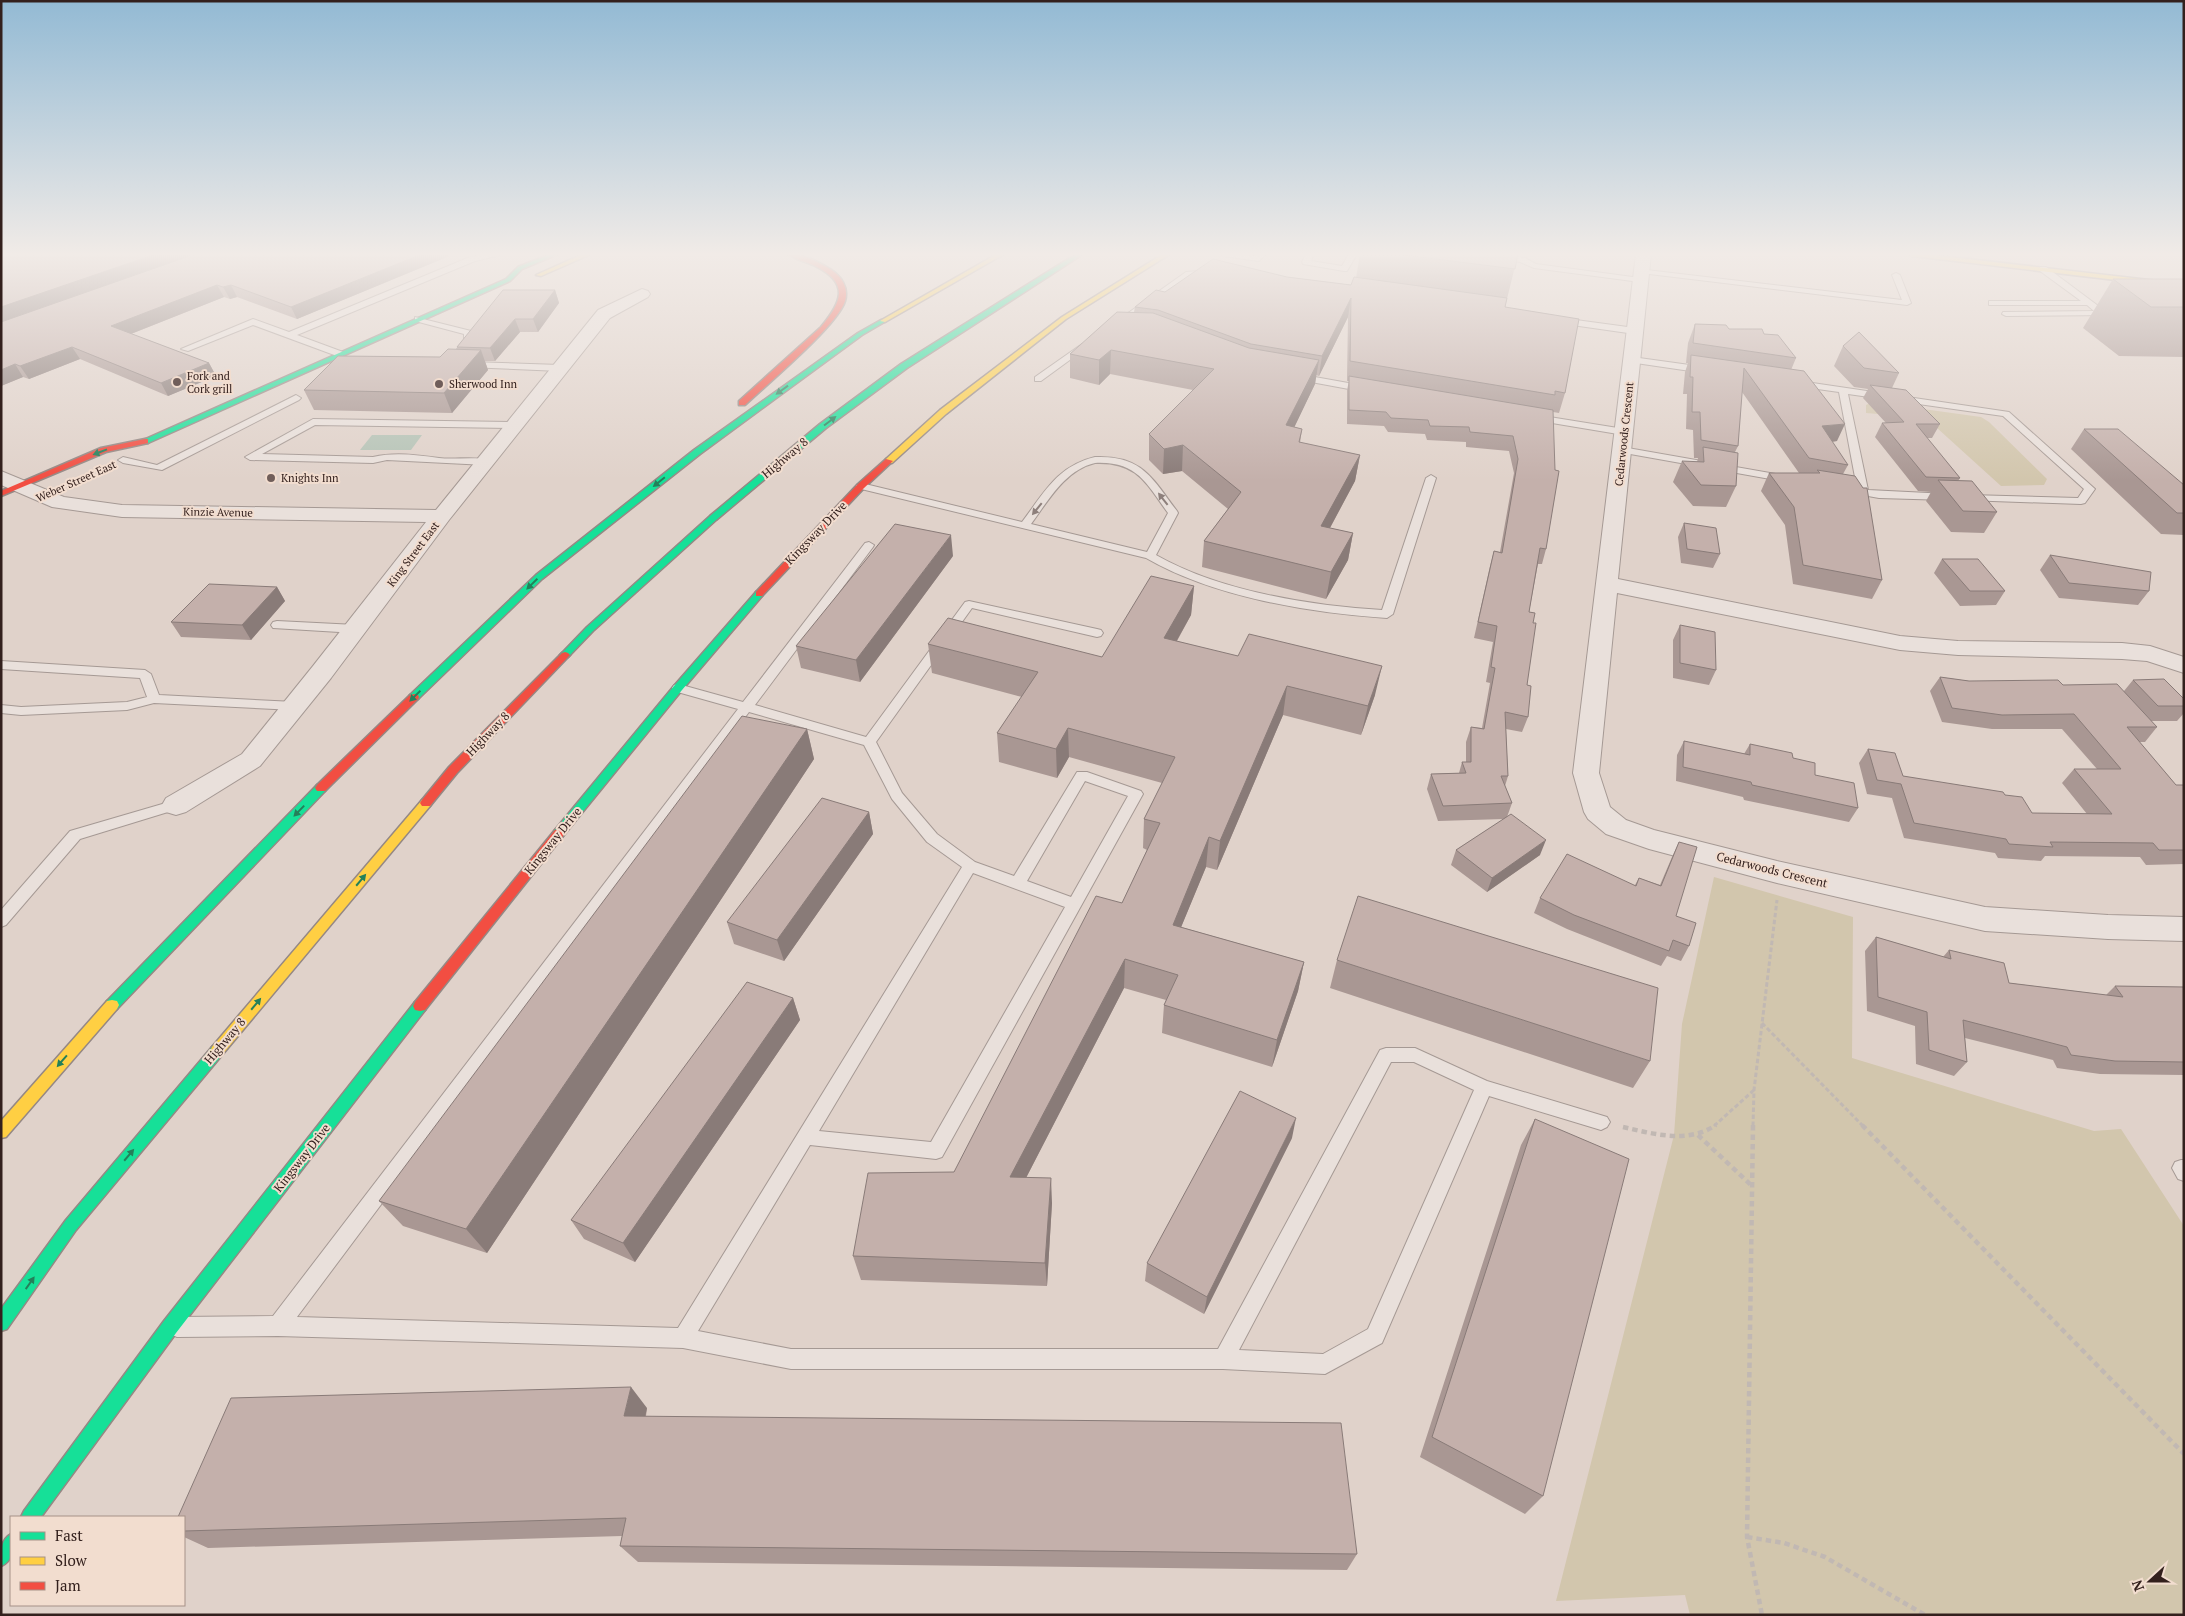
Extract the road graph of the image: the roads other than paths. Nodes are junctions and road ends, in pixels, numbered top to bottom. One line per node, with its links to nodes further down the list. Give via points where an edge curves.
1 (234, 329): 17 (lane)
2 (274, 329): 15 (lane)
3 (303, 329): 15 (lane)
4 (395, 329): 18 (main road, Weber Street East)
5 (455, 329): 20 (lane, via 468,333 468,340 456,361)
6 (591, 329): 20 (street, King Street East)
7 (824, 329): 32 (main road, via 768,377)
8 (868, 329): 32 (main road, one-way to 32)
9 (961, 329): 75 (main road, Highway 8, one-way to 9, via 71,1225 453,770 590,629 713,518 823,426)
10 (1049, 329): 42 (main road, Kingsway Drive, via 943,412)
11 (1123, 329): 13 (lane)
12 (1624, 329): 14 (lane)
13 (1128, 330)
14 (1635, 331): 19 (street, Cedarwoods Crescent)
15 (290, 335): 18 (lane)
16 (1094, 339): 23 (lane)
17 (185, 349)
18 (340, 354): 30 (main road, Weber Street East)
19 (1632, 360): 21 (lane); 31 (street, Cedarwoods Crescent)
20 (560, 368): 29 (street, King Street East)
21 (1717, 372)
22 (1284, 374): 26 (lane)
23 (1038, 379)
24 (1785, 382): 25 (lane)
25 (1843, 391): 44 (lane); 44 (lane, via 2006,414 2090,489 2081,502)
26 (1378, 392)
27 (296, 398): 35 (lane, via 158,468)
28 (1528, 417): 31 (lane)
29 (515, 425): 33 (lane, via 313,422 250,457); 36 (street, King Street East)
30 (147, 440): 35 (main road, Weber Street East); 45 (main road, Weber Street East, one-way to 45, via 104,450)
31 (1623, 441): 41 (lane); 51 (street, Cedarwoods Crescent)
32 (697, 452): 71 (main road, one-way to 71, via 539,577 354,754 94,1024)
33 (373, 460): 34 (lane, via 420,457); 37 (lane)
34 (437, 461): 36 (lane); 38 (lane)
35 (119, 462)
36 (486, 462): 47 (street, King Street East)
37 (384, 467)
38 (407, 468)
39 (1, 477): 45 (street, Kinzie Avenue)
40 (1430, 478): 50 (lane, via 1387,614 1322,608 1217,587 1171,569)
41 (1796, 480)
42 (861, 486): 48 (lane); 57 (main road, Kingsway Drive, via 775,576)
43 (1843, 488): 44 (lane)
44 (1862, 492)
45 (36, 493): 46 (main road, Weber Street East); 47 (street, Kinzie Avenue, via 59,503 122,511)
46 (1, 494)
47 (442, 516): 53 (street, King Street East)
48 (1024, 526): 50 (lane); 50 (lane, one-way to 48, via 1173,513 1142,472 1123,461 1084,463 1068,471)
49 (869, 545): 60 (lane)
50 (1150, 556)
51 (1608, 584): 56 (street, via 1900,643 1958,648 2122,651 2150,654); 68 (street, Cedarwoods Crescent, via 1586,773 1598,812 1616,827 1648,839 1777,872 1985,919)
52 (277, 625): 53 (lane)
53 (356, 629): 59 (street, King Street East)
54 (1097, 633): 62 (lane, via 969,604)
55 (1, 665): 58 (lane, via 144,674)
56 (2184, 665)
57 (678, 688): 60 (lane); 77 (main road, Kingsway Drive, via 466,948)
58 (154, 699): 59 (lane); 61 (lane, via 126,706)
59 (295, 706): 63 (street, King Street East, via 251,760)
60 (746, 707): 62 (lane); 76 (lane)
61 (1, 709)
62 (869, 742): 64 (lane, via 897,796 932,838)
63 (176, 805): 67 (lane, via 75,835)
64 (970, 866): 65 (lane); 72 (lane)
65 (1018, 883): 66 (lane); 66 (lane, via 1082,775 1136,794)
66 (1074, 904): 72 (lane, via 936,1151)
67 (1, 921)
68 (2184, 929)
69 (1484, 1087): 70 (lane); 79 (lane, via 1374,1336 1326,1364); 79 (lane, via 1415,1055 1386,1055)
70 (1600, 1122)
71 (1, 1132)
72 (805, 1137): 78 (lane)
73 (2184, 1168): 74 (lane, via 2180,1168)
74 (2184, 1173)
75 (1, 1323)
76 (278, 1326): 77 (lane); 78 (lane)
77 (170, 1327): 80 (main road, Kingsway Drive)
78 (683, 1338): 79 (lane, via 791,1359)
79 (1224, 1359)
80 (31, 1516)
81 (10, 1544): 82 (main road)
82 (1, 1556)

